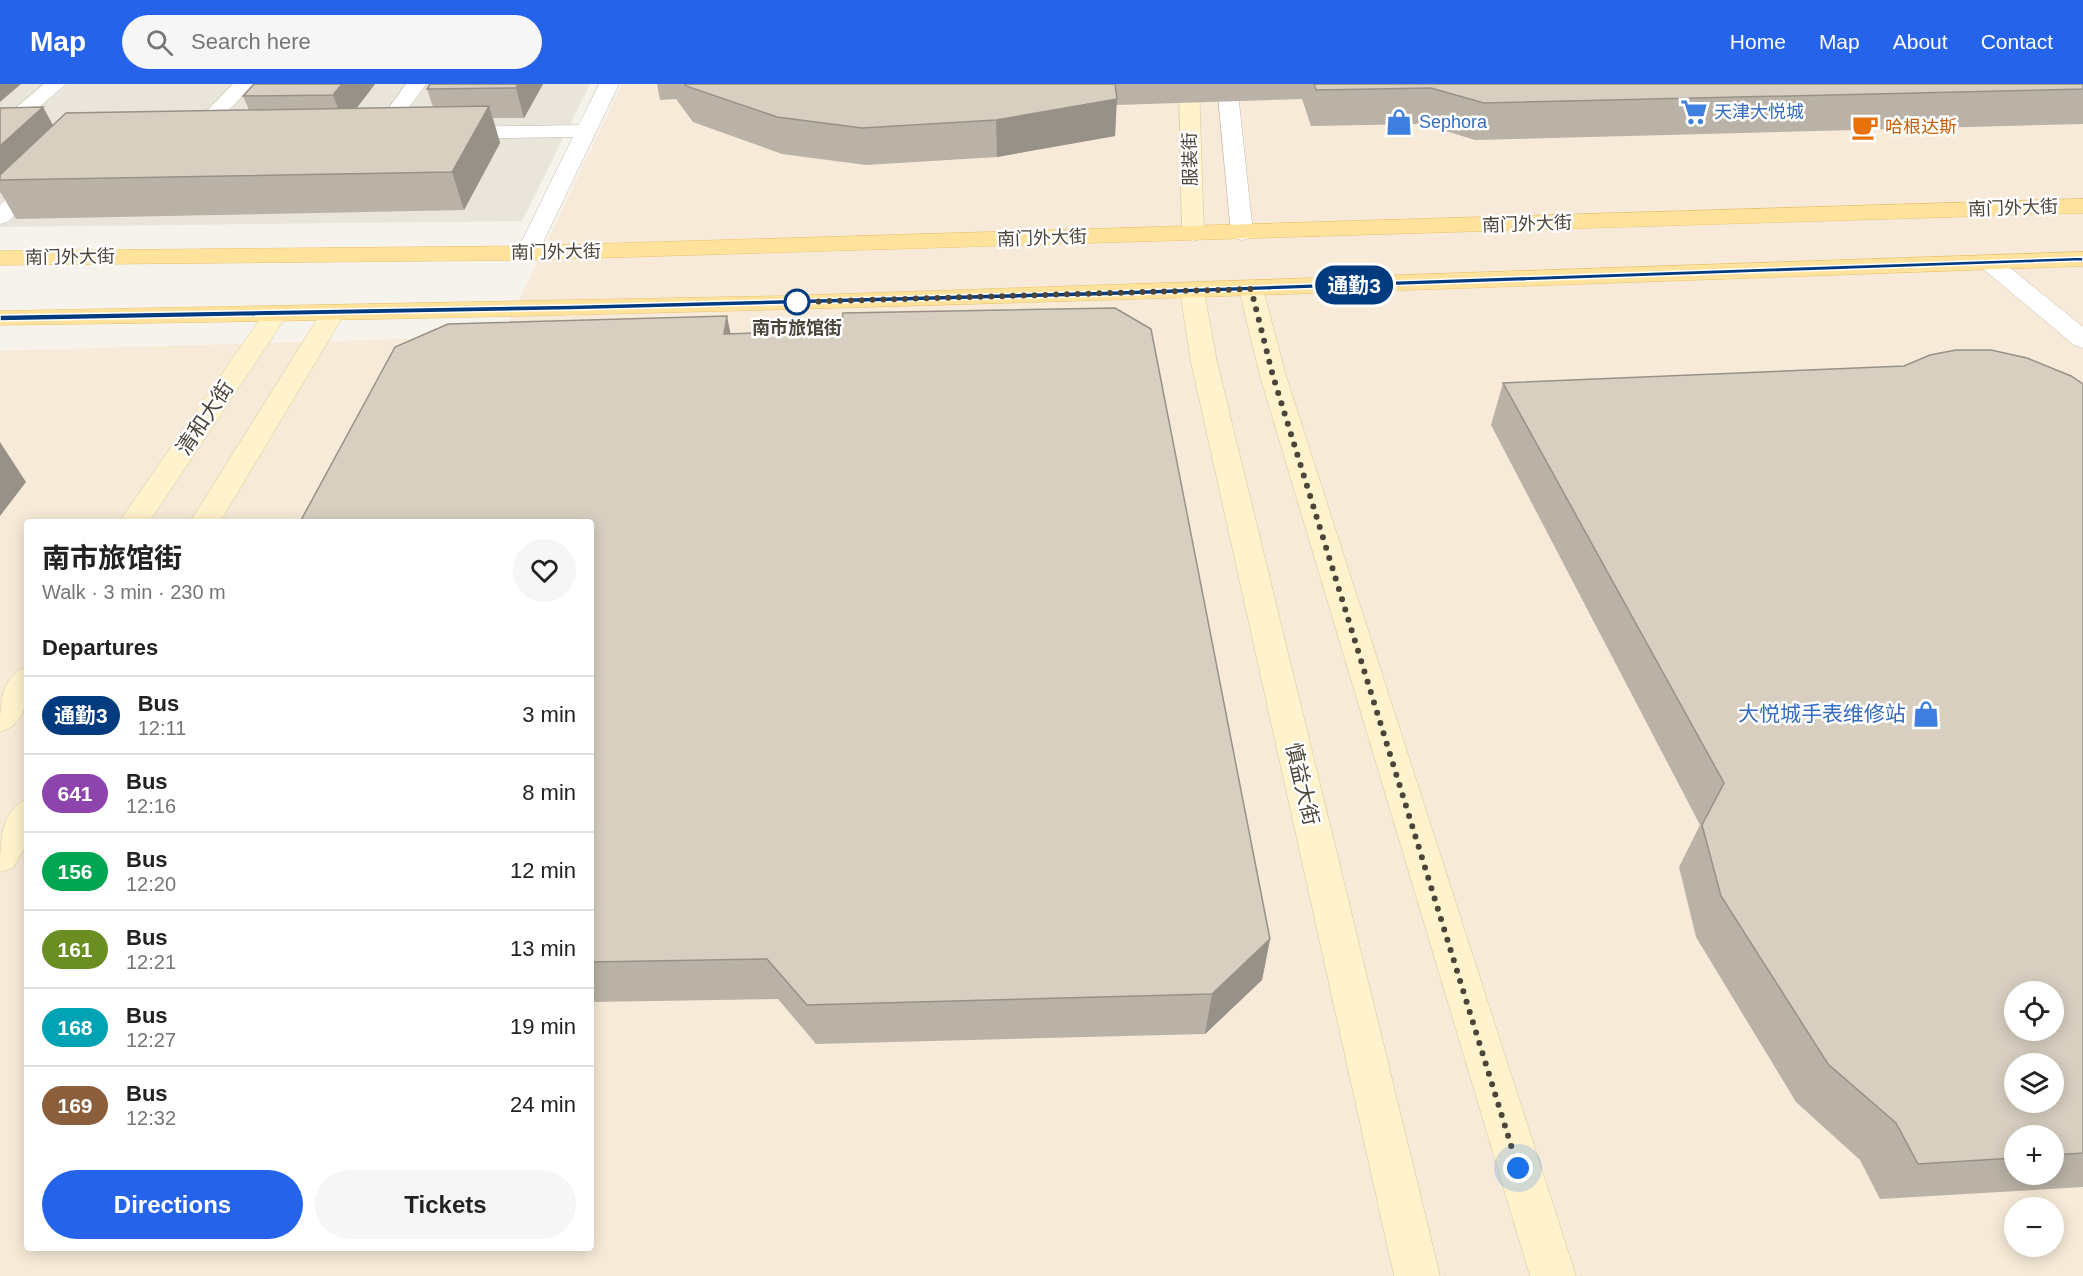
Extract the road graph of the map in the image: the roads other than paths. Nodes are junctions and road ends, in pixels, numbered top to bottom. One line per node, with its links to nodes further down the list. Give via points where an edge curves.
1 (56, 84): 8 (street)
2 (244, 84): 15 (street)
3 (416, 84): 13 (street)
4 (609, 84): 9 (street)
5 (1189, 84): 21 (street, 服装街)
6 (1227, 84): 20 (street)
7 (34, 130): 8 (street)
8 (0, 131)
9 (586, 131): 11 (street); 22 (street)
10 (403, 133): 13 (street)
11 (437, 133)
12 (356, 134): 13 (street)
13 (380, 134)
14 (171, 135): 15 (street)
15 (193, 136): 16 (street)
16 (217, 136)
17 (58, 161): 19 (street)
18 (2083, 206): 20 (main road, 南门外大街)
19 (0, 218)
20 (1242, 233): 21 (main road, 南门外大街)
21 (1193, 234): 22 (main road, 南门外大街)
22 (526, 253): 23 (main road, 南门外大街)
23 (0, 258)
24 (2083, 259): 25 (main road)
25 (1990, 263): 26 (main road); 31 (street)
26 (1251, 289): 27 (main road); 39 (street, via 1276,387)
27 (1192, 291): 28 (main road); 38 (street, 慎益大街, via 1204,362)
28 (333, 313): 29 (main road); 33 (street)
29 (276, 314): 30 (main road); 32 (street, 清和大街)
30 (0, 318)
31 (2083, 340)
32 (136, 519)
33 (207, 519)
34 (24, 683): 35 (street)
35 (0, 719)
36 (24, 818): 37 (street)
37 (0, 857)
38 (1417, 1276)
39 (1553, 1276)

